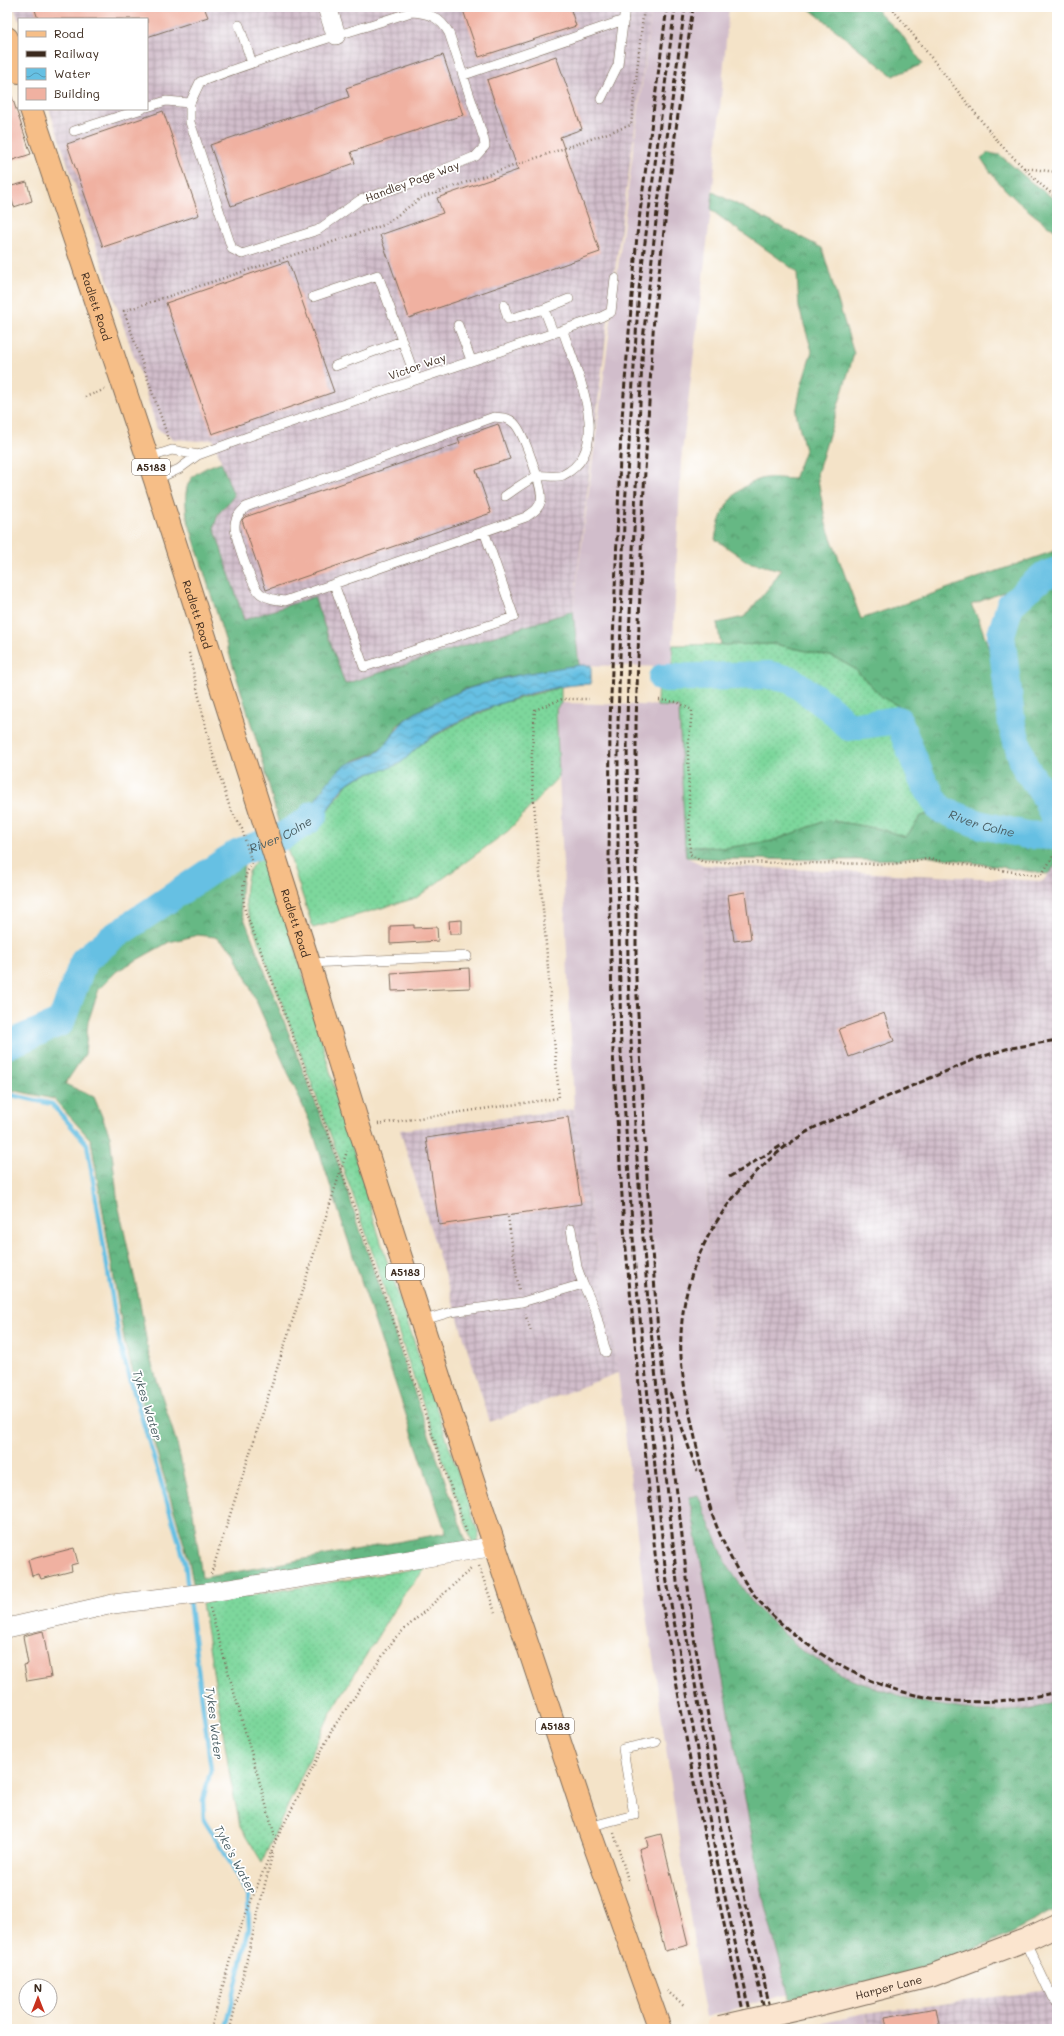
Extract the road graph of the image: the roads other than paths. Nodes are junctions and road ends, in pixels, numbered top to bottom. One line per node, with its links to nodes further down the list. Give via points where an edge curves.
1 (327, 7): 5 (street)
2 (625, 7): 3 (lane)
3 (624, 20): 9 (lane); 10 (lane, via 618,65)
4 (239, 25): 7 (lane)
5 (336, 36): 7 (lane, Handley Page Way); 9 (lane, Handley Page Way, via 411,12 424,13 444,23)
6 (7, 38): 8 (main road)
7 (252, 63): 11 (lane, Handley Page Way, via 200,82)
8 (18, 69)
9 (464, 75): 11 (lane, Handley Page Way, via 484,139 485,146 482,152 449,168 360,200 318,230 242,254 232,249 227,239 196,146 190,122)
10 (601, 99)
11 (190, 103): 12 (lane, via 166,101)
12 (148, 107)
13 (31, 110): 29 (main road, Radlett Road / A5183)
14 (139, 110): 15 (lane)
15 (74, 131)
16 (615, 278): 22 (lane, Victor Way, via 611,312)
17 (313, 297): 24 (lane, via 378,275)
18 (569, 299): 20 (lane)
19 (504, 305): 20 (lane, via 508,319)
20 (544, 309): 23 (lane)
21 (458, 325): 25 (lane)
22 (563, 331): 23 (lane, Victor Way); 30 (lane, via 588,413 589,444 585,456 575,467 561,476)
23 (553, 332): 25 (lane, Victor Way)
24 (402, 341): 26 (lane); 27 (lane)
25 (471, 360): 27 (lane, Victor Way)
26 (335, 366)
27 (416, 379): 28 (lane, Victor Way)
28 (198, 455): 29 (lane, via 172,450); 31 (lane, Victor Way, via 179,469)
29 (148, 458): 31 (main road, Radlett Road / A5183)
30 (537, 476): 32 (lane); 33 (lane, via 542,490 537,510 526,517); 34 (lane, via 515,424 507,418 494,417 246,507 239,513 235,524 236,535 254,586 260,594 284,601)
31 (155, 480): 36 (main road, Radlett Road / A5183)
32 (505, 496)
33 (484, 532): 34 (lane); 34 (lane, via 514,617 364,667)
34 (334, 584)
35 (467, 956): 36 (lane)
36 (309, 963): 39 (main road, Radlett Road / A5183)
37 (570, 1229): 38 (lane)
38 (583, 1284): 39 (lane, via 522,1302 451,1312); 40 (lane, via 594,1310)
39 (421, 1321): 41 (main road, A5183)
40 (606, 1352)
41 (496, 1546): 42 (street, via 188,1595 113,1604); 44 (main road, A5183)
42 (7, 1628)
43 (656, 1742): 44 (lane, via 623,1749 634,1815)
44 (588, 1827): 49 (main road, A5183)
45 (1057, 1924): 46 (main road, Harper Lane)
46 (1025, 1940): 47 (lane, via 1052,1997); 48 (main road, Harper Lane, bridge, via 933,1975)
47 (1057, 2002)
48 (716, 2028)
49 (660, 2029)

